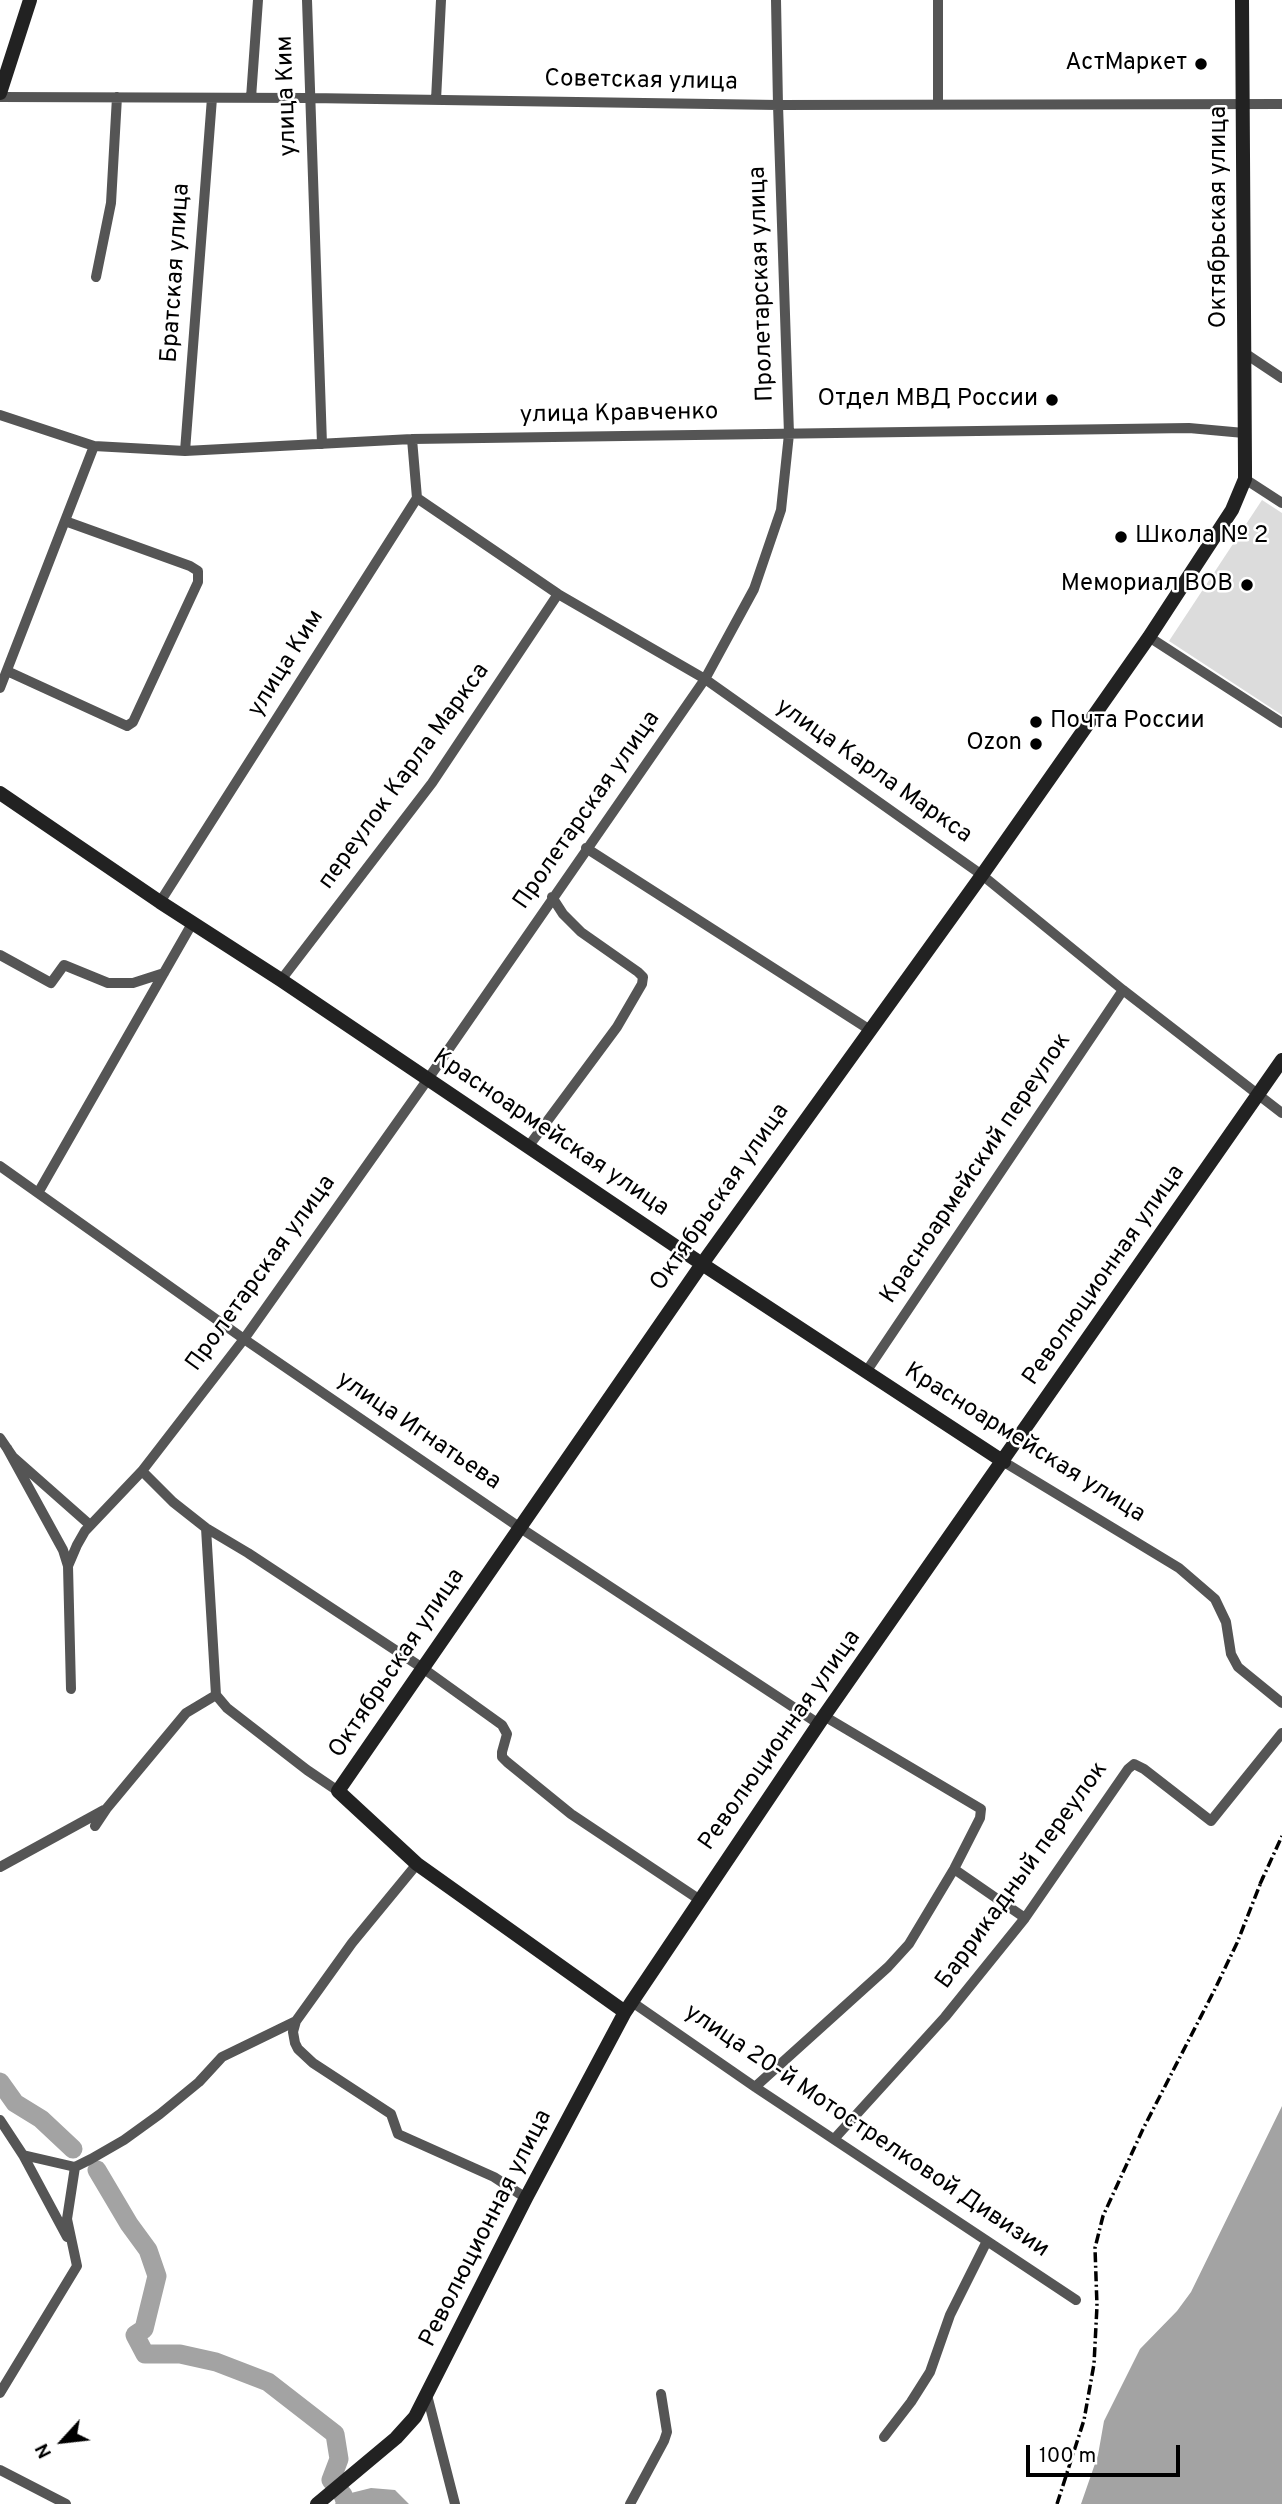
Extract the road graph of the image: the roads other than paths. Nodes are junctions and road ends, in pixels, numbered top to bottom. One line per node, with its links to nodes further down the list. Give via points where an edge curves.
1 (30, 0): 8 (main road)
2 (258, 0): 11 (street)
3 (307, 0): 12 (street, улица Ким)
4 (441, 0): 13 (street)
5 (776, 0): 16 (street, Пролетарская улица)
6 (938, 0): 14 (street)
7 (1242, 0): 17 (main road, Октябрьская улица)
8 (0, 95): 9 (street, Советская улица)
9 (117, 97): 10 (street, Советская улица); 18 (street, via 111,203)
10 (212, 97): 11 (street, Советская улица); 27 (street, Братская улица)
11 (251, 98): 12 (street, Советская улица)
12 (309, 98): 13 (street, Советская улица); 25 (street, улица Ким)
13 (436, 100): 16 (street, Советская улица)
14 (938, 104): 16 (street, Советская улица); 17 (street, Советская улица)
15 (1282, 104): 17 (street, Советская улица)
16 (778, 105): 23 (street, Пролетарская улица)
17 (1242, 105): 19 (main road, Октябрьская улица)
18 (96, 276)
19 (1243, 352): 20 (street); 22 (main road, Октябрьская улица)
20 (1282, 377)
21 (0, 415): 26 (street, улица Кравченко)
22 (1244, 433): 23 (street, улица Кравченко, via 1189,428); 28 (main road, Октябрьская улица)
23 (789, 434): 24 (street, улица Кравченко); 35 (street, Пролетарская улица, via 782,510 754,589)
24 (412, 439): 25 (street, улица Кравченко); 29 (street)
25 (322, 444): 27 (street, улица Кравченко)
26 (94, 446): 27 (street, улица Кравченко); 31 (street)
27 (185, 451)
28 (1245, 479): 30 (street); 33 (main road, Октябрьская улица, via 1232,510)
29 (417, 498): 32 (street, улица Карла Маркса); 42 (street, улица Ким)
30 (1282, 503)
31 (65, 521): 34 (street); 34 (street, via 190,566 198,571 198,582 127,726)
32 (558, 594): 35 (street, улица Карла Маркса); 46 (street, переулок Карла Маркса, via 432,783)
33 (1149, 637): 37 (street); 40 (main road, Октябрьская улица)
34 (7, 671): 36 (street)
35 (705, 679): 39 (street, Пролетарская улица); 40 (street, улица Карла Маркса)
36 (0, 688)
37 (1282, 723)
38 (0, 793): 42 (main road, Красноармейская улица)
39 (586, 848): 41 (street, Пролетарская улица); 48 (street)
40 (982, 874): 47 (street, улица Карла Маркса); 48 (main road, Октябрьская улица)
41 (552, 897): 50 (street, Пролетарская улица); 53 (street, via 581,932 643,977 617,1027)
42 (160, 902): 43 (main road, Красноармейская улица)
43 (193, 922): 45 (street); 46 (main road, Красноармейская улица)
44 (0, 956): 45 (street, via 51,983 64,965 108,983 134,983)
45 (164, 973): 55 (street)
46 (281, 980): 50 (main road, Красноармейская улица)
47 (1123, 990): 51 (street, улица Карла Маркса); 58 (street, Красноармейский переулок)
48 (870, 1030): 56 (main road, Октябрьская улица)
49 (1282, 1059): 51 (main road, Революционная улица)
50 (428, 1079): 53 (main road, Красноармейская улица); 57 (street, Пролетарская улица)
51 (1258, 1095): 52 (street, улица Карла Маркса); 61 (main road, Революционная улица)
52 (1282, 1113)
53 (528, 1147): 56 (main road, Красноармейская улица)
54 (0, 1167): 55 (street, улица Игнатьева)
55 (38, 1193): 57 (street, улица Игнатьева)
56 (702, 1264): 58 (main road, Красноармейская улица); 64 (main road, Октябрьская улица)
57 (244, 1339): 62 (street, Пролетарская улица); 64 (street, улица Игнатьева)
58 (866, 1372): 61 (main road, Красноармейская улица)
59 (0, 1438): 60 (street)
60 (7, 1448): 63 (street); 66 (street)
61 (1004, 1462): 70 (street, Красноармейская улица, via 1180,1568 1215,1599 1238,1667); 71 (main road, Революционная улица)
62 (142, 1471): 63 (street, Пролетарская улица); 65 (street)
63 (90, 1525): 66 (street, Пролетарская улица)
64 (519, 1527): 67 (main road, Октябрьская улица); 71 (street, улица Игнатьева)
65 (206, 1528): 67 (street); 69 (street)
66 (68, 1566): 68 (street)
67 (424, 1669): 73 (main road, Октябрьская улица); 79 (street, via 506,1730 502,1758 571,1814)
68 (71, 1689)
69 (216, 1695): 73 (street, улица 20-й Мотострелковой Дивизии, via 237,1716); 74 (street, via 186,1713)
70 (1282, 1703)
71 (822, 1720): 78 (street, улица Игнатьева, via 981,1809); 79 (main road, Революционная улица)
72 (1282, 1733): 80 (street, Баррикадный переулок, via 1211,1821 1134,1764)
73 (338, 1791): 76 (main road, улица 20-й Мотострелковой Дивизии)
74 (107, 1808): 75 (street); 77 (street)
75 (95, 1826)
76 (417, 1864): 81 (main road, улица 20-й Мотострелковой Дивизии); 82 (street, via 352,1942)
77 (0, 1867)
78 (954, 1869): 80 (street); 83 (street, via 909,1944)
79 (699, 1900): 81 (main road, Революционная улица)
80 (1025, 1918): 85 (street, Баррикадный переулок, via 945,2017)
81 (629, 2007): 83 (street, улица 20-й Мотострелковой Дивизии); 88 (main road, Революционная улица)
82 (296, 2021): 87 (street, via 222,2057 160,2114); 88 (street, via 294,2038 304,2056 391,2114 398,2134 494,2177)
83 (755, 2087): 85 (street, улица 20-й Мотострелковой Дивизии)
84 (0, 2120): 86 (street)
85 (835, 2138): 89 (street, улица 20-й Мотострелковой Дивизии)
86 (23, 2155): 87 (street); 90 (street)
87 (75, 2167): 90 (street, via 67,2219)
88 (526, 2198): 94 (main road, Революционная улица)
89 (988, 2241): 91 (street, улица 20-й Мотострелковой Дивизии); 95 (street, via 950,2315 930,2372)
90 (73, 2247): 92 (street, via 76,2271)
91 (1076, 2300)
92 (0, 2393)
93 (661, 2394): 100 (street, via 667,2432)
94 (427, 2395): 97 (main road, Революционная улица, via 403,2431); 99 (street)
95 (884, 2437)
96 (0, 2470): 98 (street)
97 (318, 2503)
98 (66, 2504)
99 (455, 2504)
100 (630, 2504)

